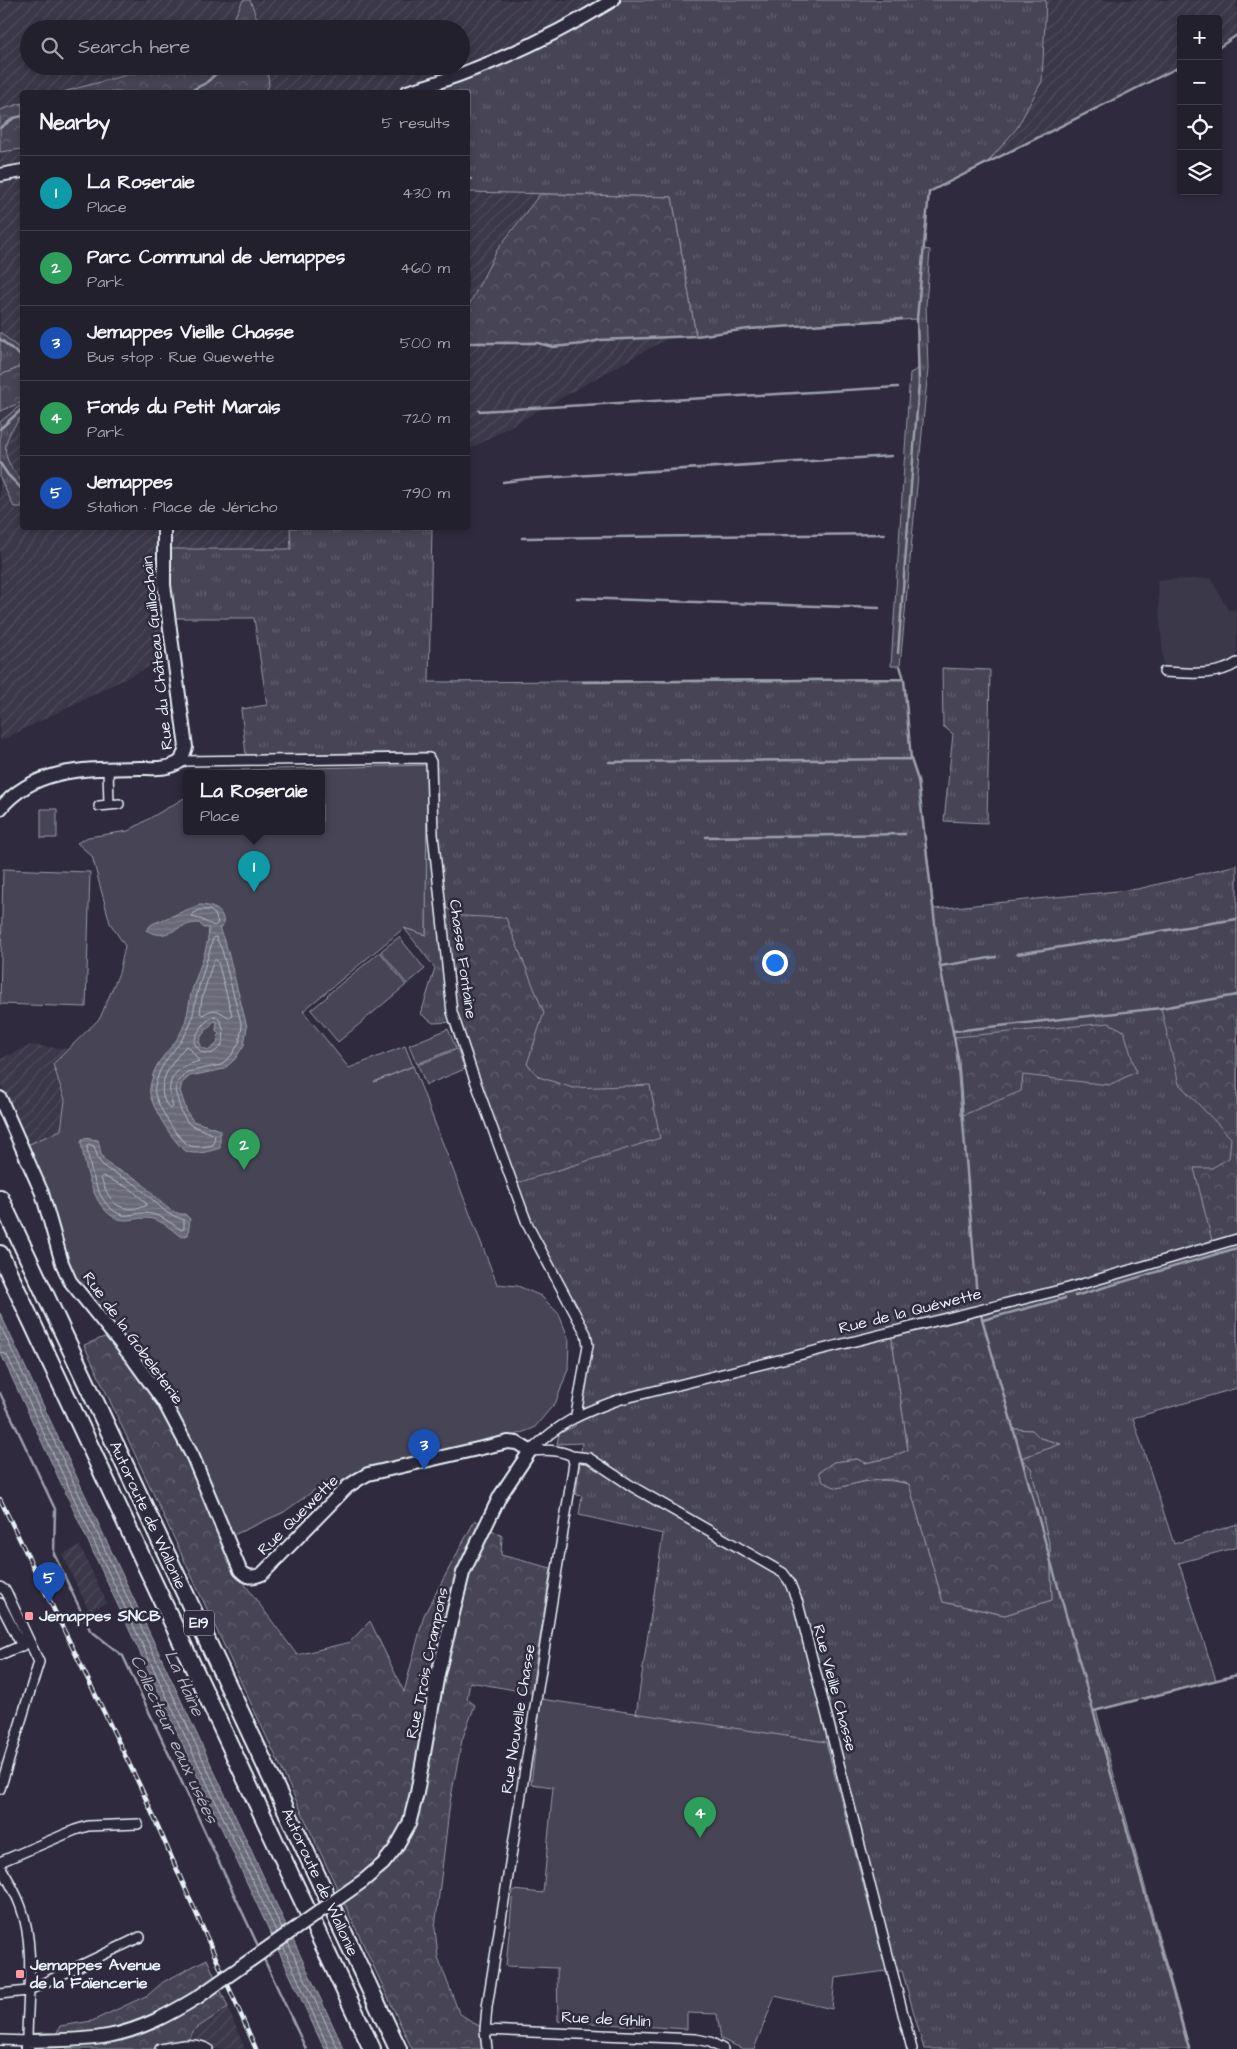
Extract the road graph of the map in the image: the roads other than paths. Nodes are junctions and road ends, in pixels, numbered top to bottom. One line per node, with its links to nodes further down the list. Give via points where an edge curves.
1 (609, 1): 2 (street, via 570,25)
2 (470, 70)
3 (457, 75): 4 (street)
4 (415, 90)
5 (20, 171): 6 (street)
6 (0, 175)
7 (164, 530): 10 (street, Rue du Château Guillochain, via 164,585 186,747)
8 (1237, 663): 9 (street, via 1211,673)
9 (1164, 672)
10 (180, 760): 11 (street, Rue du Château Guillochain, via 164,768); 18 (street, Chasse Fontaine, via 429,758 433,834 452,1012 528,1226 586,1334 588,1345)
11 (108, 769): 12 (street, via 104,806); 13 (street, Rue du Château Guillochain, via 50,776 14,794)
12 (119, 804)
13 (0, 809)
14 (0, 1098): 21 (street, Rue de la Gobeleterie, via 42,1193 70,1281 164,1402 193,1457 240,1570 250,1578)
15 (0, 1198): 39 (highway, Autoroute de Wallonie / E19)
16 (1237, 1238): 18 (street, Rue de la Quéwette, via 1068,1288 642,1394)
17 (0, 1254): 38 (highway, Autoroute de Wallonie / E19)
18 (576, 1415): 19 (street, Rue de la Quéwette)
19 (530, 1451): 20 (street, via 563,1451); 21 (street, Rue Quewette, via 508,1442 368,1474 347,1486); 35 (street, Rue Trois Crampons, bridge, via 500,1496 463,1573 438,1674 409,1824 383,1864 198,1997 148,2024 116,2034)
20 (572, 1456): 33 (street, Rue Nouvelle Chasse, via 574,1463); 42 (street, Rue Vieille Chasse, via 589,1458 633,1487 783,1573 789,1580 798,1603)
21 (262, 1574)
22 (0, 1587): 24 (street, via 6,1591)
23 (0, 1603): 24 (street)
24 (26, 1644): 25 (street); 26 (street, via 39,1662)
25 (0, 1655)
26 (0, 1789)
27 (138, 1824): 28 (street, via 82,1828)
28 (0, 1862)
29 (0, 1866): 31 (street, via 21,1907 27,1928)
30 (140, 1937): 31 (street)
31 (28, 1991): 32 (street); 35 (street)
32 (0, 1994)
33 (485, 2030): 40 (street, Rue Nouvelle Chasse); 41 (street, Rue de Ghlin, via 696,2039)
34 (0, 2040): 35 (street)
35 (27, 2045)
36 (160, 2049): 37 (street, via 186,2044)
37 (208, 2049)
38 (372, 2049)
39 (398, 2049)
40 (487, 2049)
41 (723, 2049)
42 (912, 2049)

